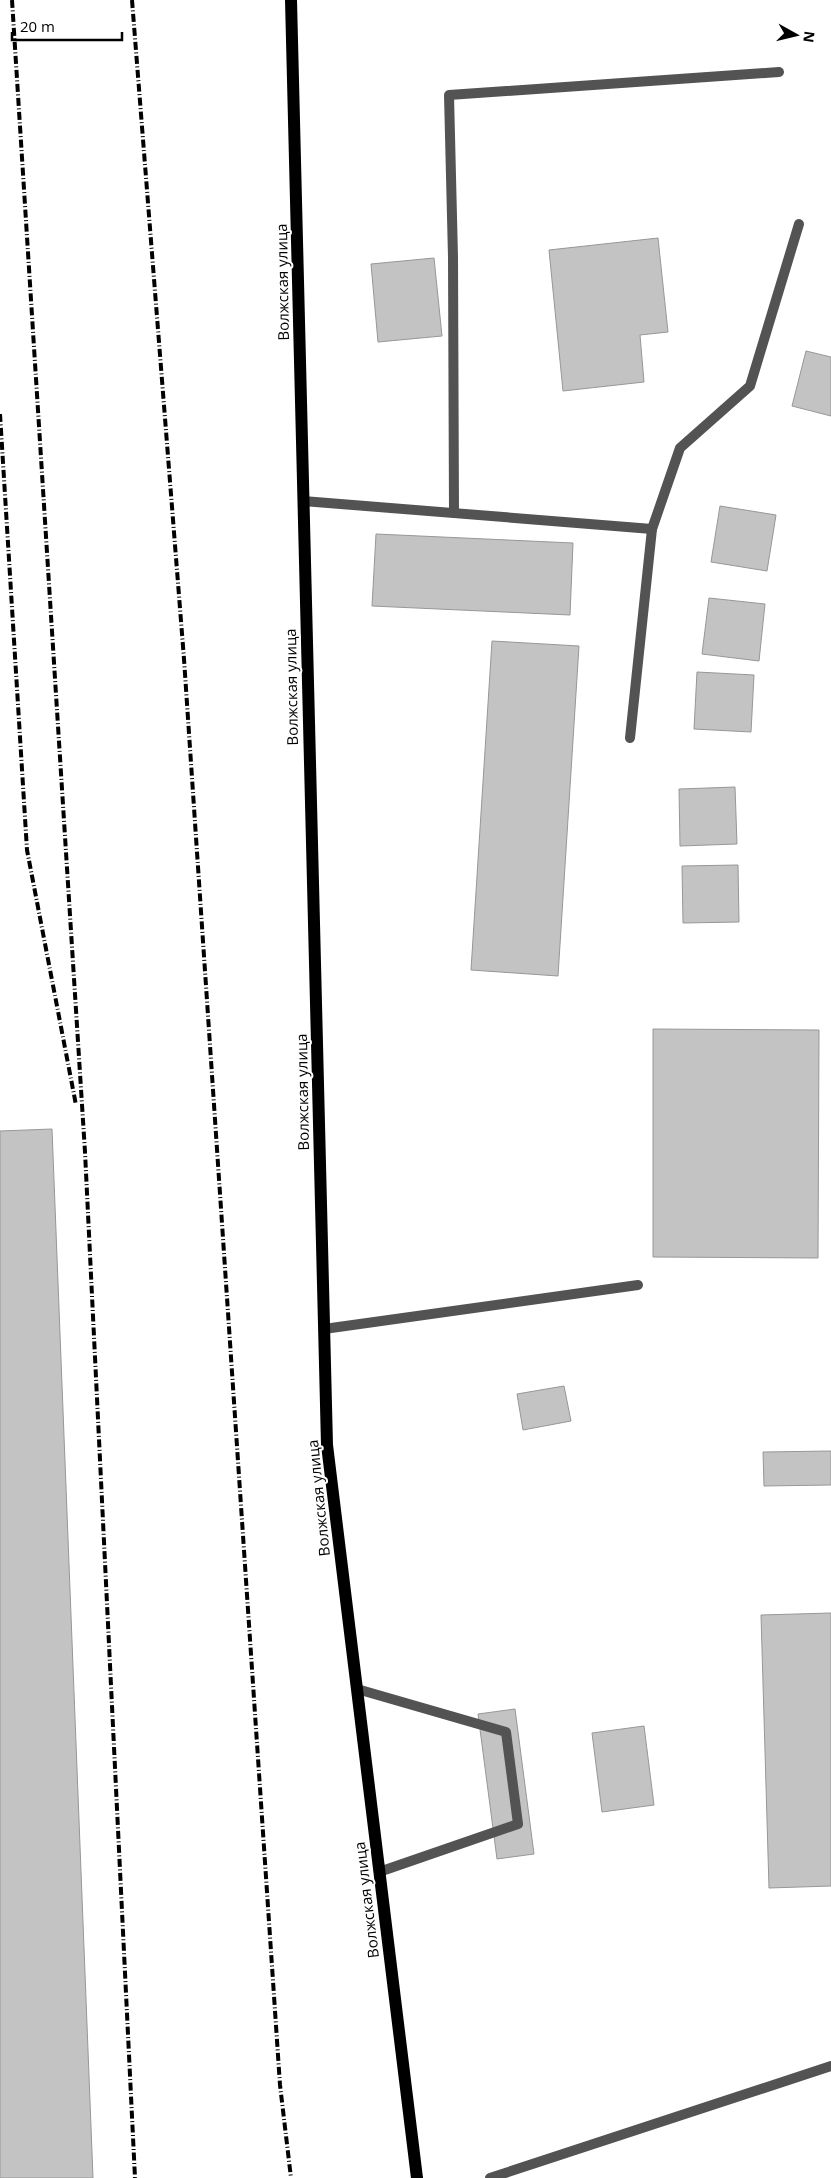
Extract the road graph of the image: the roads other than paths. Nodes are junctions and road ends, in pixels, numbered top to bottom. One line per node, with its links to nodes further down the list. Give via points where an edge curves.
1 (291, 0): 4 (main road, Волжская улица)
2 (779, 72): 5 (street, via 449,95)
3 (799, 224): 6 (street, via 750,386 680,448)
4 (303, 501): 5 (street); 9 (main road, Волжская улица)
5 (454, 513): 6 (street)
6 (652, 529): 7 (street)
7 (630, 738)
8 (638, 1285): 9 (street)
9 (324, 1329): 10 (main road, Волжская улица, via 327,1445)
10 (357, 1689): 11 (main road, Волжская улица); 11 (street, via 506,1732 518,1824)
11 (379, 1872): 13 (main road, Волжская улица)
12 (831, 2066): 14 (street)
13 (417, 2178)
14 (490, 2178)

